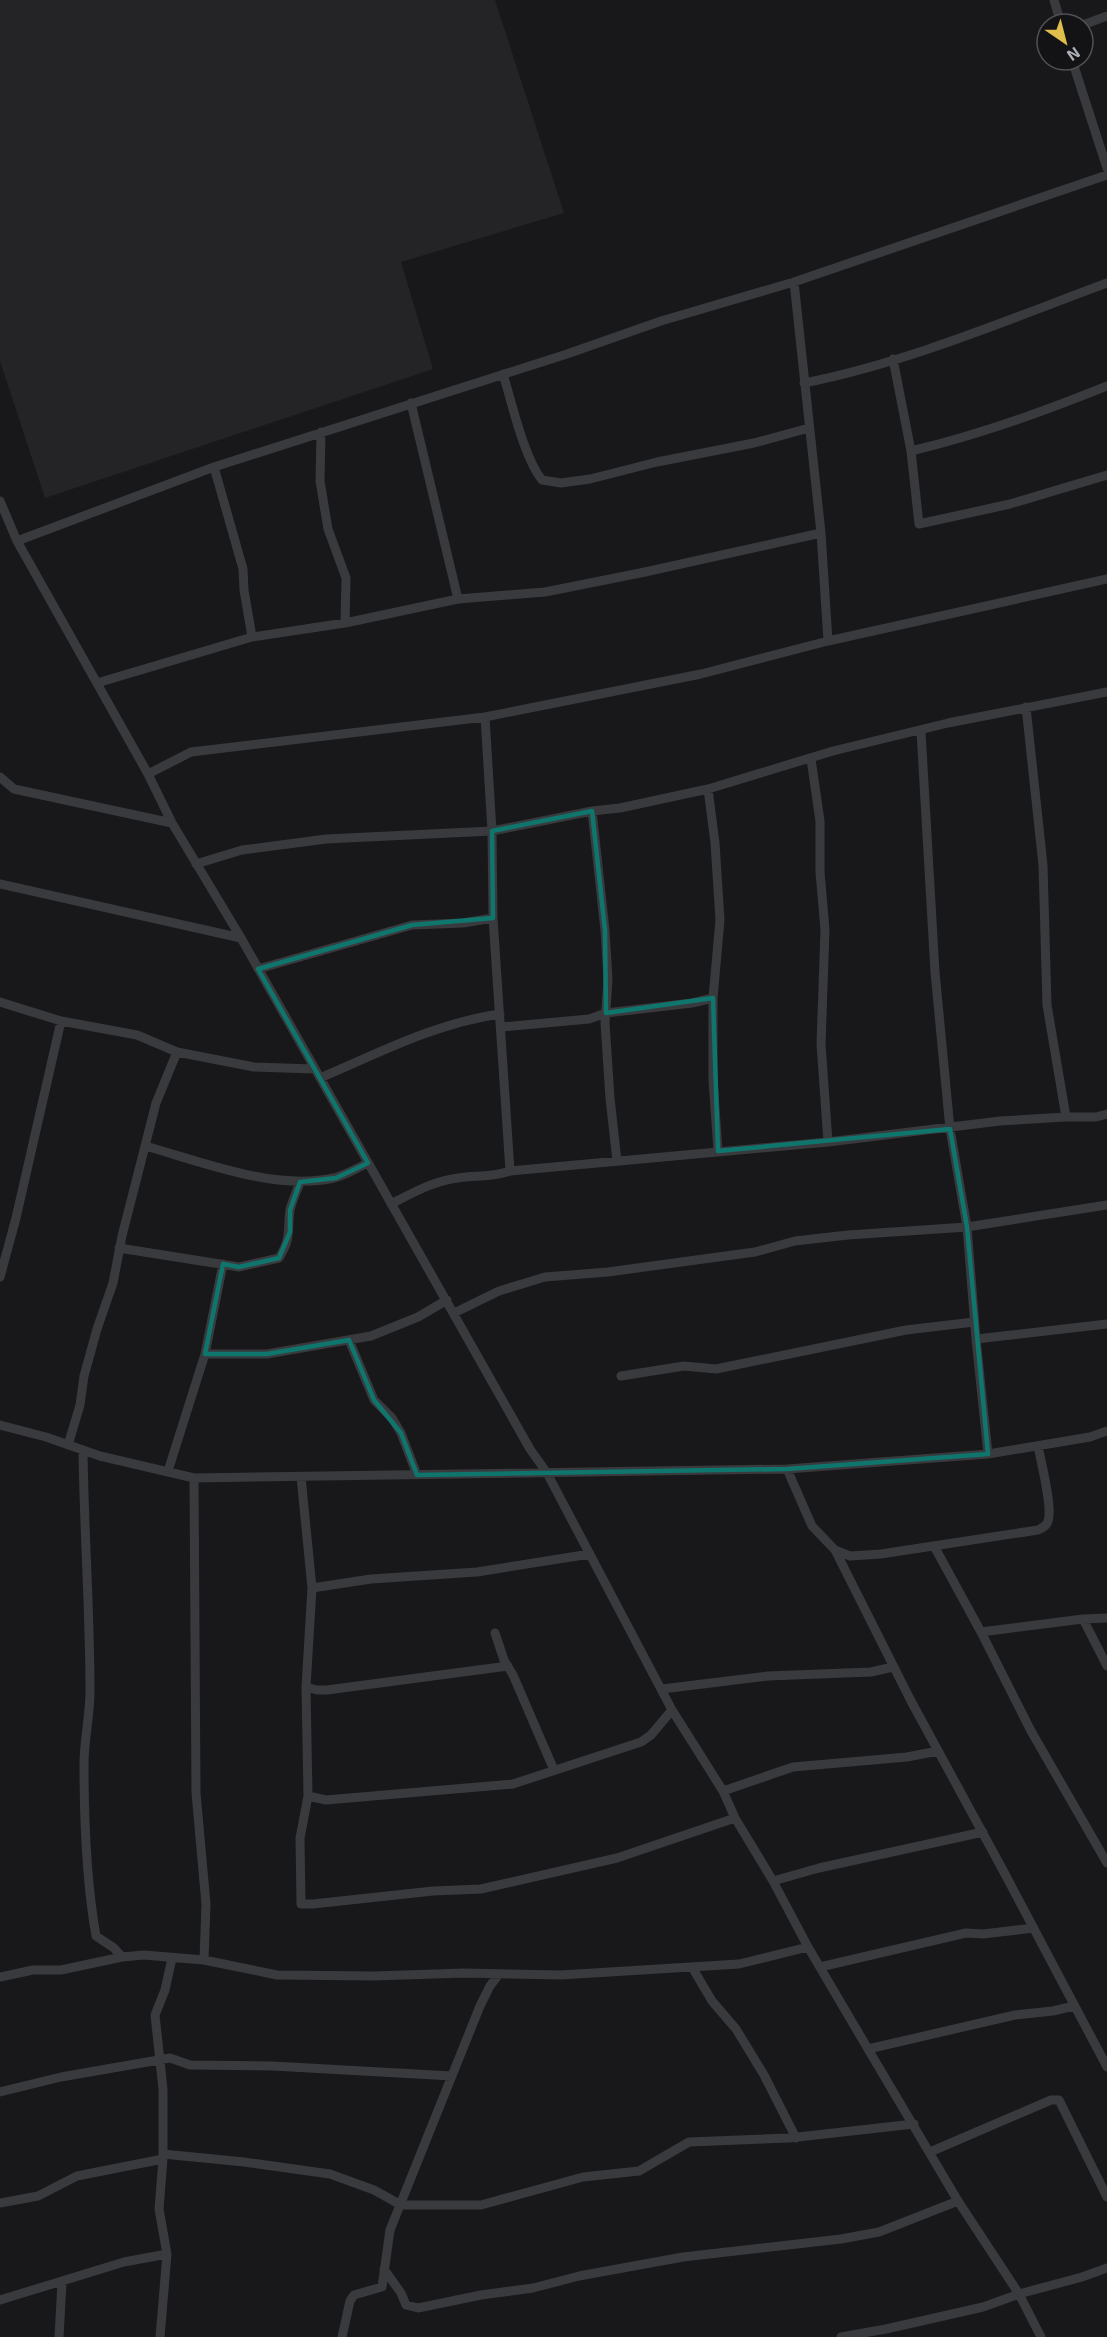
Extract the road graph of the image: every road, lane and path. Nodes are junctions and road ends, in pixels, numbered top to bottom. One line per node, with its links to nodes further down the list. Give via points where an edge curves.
1 (1076, 72): 2 (street)
2 (1107, 168)
3 (1107, 175): 4 (street)
4 (794, 282): 7 (street); 8 (street)
5 (1107, 283): 6 (street, via 954,341)
6 (893, 359): 8 (street); 13 (street)
7 (503, 374): 10 (street); 11 (street, via 528,455 542,480 561,483 590,479)
8 (804, 383): 11 (street)
9 (1107, 386): 13 (street, via 962,439)
10 (411, 403): 12 (street); 20 (street)
11 (809, 428): 17 (street)
12 (321, 432): 14 (street); 21 (street, via 320,481 328,529 345,578)
13 (911, 451): 15 (street, via 919,524 1010,504)
14 (214, 467): 18 (street); 22 (street, via 243,569)
15 (1107, 475)
16 (1, 507): 18 (street)
17 (820, 533): 20 (street, via 545,592); 23 (street)
18 (17, 541): 24 (street)
19 (1107, 579): 23 (street)
20 (458, 599): 21 (street)
21 (345, 623): 22 (street)
22 (252, 637): 24 (street)
23 (828, 640): 27 (street, via 701,674)
24 (97, 683): 30 (street)
25 (1107, 692): 26 (street)
26 (1026, 707): 28 (street); 51 (street, via 1043,866 1047,1005)
27 (485, 717): 30 (street, via 191,752); 35 (street)
28 (921, 732): 29 (street); 52 (street, via 935,972)
29 (811, 759): 32 (street); 53 (street, via 820,822 825,930 821,1044)
30 (148, 774): 34 (street)
31 (0, 777): 34 (street, via 14,789)
32 (708, 789): 33 (street); 41 (street, via 716,843 720,920)
33 (592, 811): 35 (street); 44 (street, via 605,930)
34 (172, 823): 36 (street)
35 (492, 831): 36 (street, via 326,839 242,850); 38 (street)
36 (196, 864): 39 (street)
37 (0, 884): 39 (street)
38 (494, 918): 40 (street, via 412,925); 43 (street)
39 (241, 938): 40 (street)
40 (258, 969): 48 (street)
41 (713, 999): 44 (street); 55 (street, via 712,1080)
42 (0, 1002): 45 (street)
43 (500, 1014): 46 (street); 49 (street, via 430,1030)
44 (606, 1014): 46 (street); 56 (street)
45 (61, 1021): 47 (street, via 137,1035); 65 (street)
46 (501, 1027): 58 (street)
47 (177, 1052): 48 (street, via 254,1067); 54 (street, via 156,1103)
48 (314, 1069): 49 (street)
49 (320, 1078): 57 (street)
50 (1107, 1114): 51 (street)
51 (1066, 1117): 52 (street)
52 (950, 1129): 53 (street); 62 (street)
53 (828, 1142): 55 (street)
54 (145, 1146): 59 (street, via 257,1177); 63 (street)
55 (718, 1151): 56 (street)
56 (617, 1161): 58 (street)
57 (368, 1163): 59 (street, via 336,1178); 60 (street)
58 (510, 1171): 60 (street, via 430,1184)
59 (300, 1182): 64 (street, via 290,1210 290,1233 279,1258 239,1267)
60 (391, 1204): 66 (street)
61 (1107, 1205): 62 (street)
62 (967, 1227): 67 (street, via 795,1241 755,1252 545,1277 499,1291); 68 (street)
63 (120, 1248): 64 (street); 76 (street)
64 (223, 1264): 72 (street)
65 (0, 1277)
66 (447, 1300): 67 (street); 71 (street, via 390,1329)
67 (454, 1313): 82 (street)
68 (974, 1322): 70 (street); 73 (street, via 906,1330 716,1369 684,1366)
69 (1107, 1324): 70 (street)
70 (976, 1339): 79 (street)
71 (349, 1340): 72 (street, via 267,1354); 83 (street, via 374,1400 401,1433)
72 (205, 1354): 81 (street)
73 (621, 1376)
74 (0, 1425): 76 (street)
75 (1107, 1431): 77 (street)
76 (68, 1445): 78 (street)
77 (1038, 1446): 79 (street); 86 (street, via 1049,1509 1044,1528)
78 (83, 1450): 81 (street); 110 (street, via 90,1632 90,1712 84,1762 89,1898 96,1936)
79 (988, 1454): 80 (street)
80 (787, 1469): 82 (street); 87 (street, via 812,1526)
81 (168, 1471): 85 (street)
82 (547, 1473): 83 (street); 88 (street)
83 (417, 1475): 84 (street)
84 (301, 1477): 85 (street); 89 (street)
85 (194, 1478): 112 (street, via 196,1793 206,1904)
86 (934, 1546): 87 (street, via 850,1556); 92 (street)
87 (835, 1550): 95 (street)
88 (590, 1554): 89 (street, via 477,1572 371,1579); 98 (street)
89 (312, 1588): 97 (street)
90 (1107, 1618): 91 (street)
91 (1083, 1619): 92 (street); 96 (street)
92 (981, 1632): 106 (street, via 1031,1731)
93 (495, 1633): 94 (street)
94 (508, 1666): 97 (street, via 327,1690); 101 (street)
95 (893, 1666): 98 (street, via 871,1672 768,1676); 100 (street)
96 (1107, 1666)
97 (306, 1687): 103 (street)
98 (662, 1689): 99 (street)
99 (672, 1710): 101 (street, via 641,1742); 102 (street)
100 (938, 1751): 102 (street, via 793,1767); 105 (street)
101 (554, 1770): 103 (street, via 513,1784 326,1800)
102 (723, 1791): 104 (street)
103 (308, 1796): 104 (street, via 300,1838 303,1905 481,1889 617,1858)
104 (735, 1818): 107 (street)
105 (982, 1832): 107 (street); 108 (street)
106 (1107, 1863)
107 (773, 1881): 109 (street)
108 (1034, 1929): 114 (street, via 966,1933); 117 (street)
109 (808, 1947): 113 (street, via 739,1965); 114 (street)
110 (122, 1957): 111 (street); 116 (street)
111 (172, 1958): 112 (street); 119 (street, via 155,2015)
112 (204, 1960): 115 (street, via 277,1975)
113 (692, 1967): 115 (street, via 561,1975); 124 (street, via 764,2076)
114 (820, 1967): 118 (street)
115 (500, 1974): 121 (street, via 480,2006)
116 (0, 1977)
117 (1074, 2006): 118 (street, via 1015,2015); 120 (street)
118 (868, 2049): 123 (street)
119 (160, 2059): 121 (street, via 190,2065); 122 (street); 126 (street)
120 (1107, 2067)
121 (452, 2076): 130 (street)
122 (0, 2092)
123 (914, 2124): 124 (street); 125 (street)
124 (796, 2138): 130 (street, via 689,2142 639,2171 583,2177 481,2205)
125 (930, 2151): 127 (street, via 1059,2100); 128 (street)
126 (163, 2157): 129 (street, via 77,2176 38,2196); 130 (street, via 244,2162 330,2174); 131 (street, via 159,2209)
127 (1107, 2197)
128 (958, 2201): 133 (street, via 879,2232 841,2240 683,2257 418,2308 406,2305); 135 (street)
129 (0, 2203)
130 (401, 2205): 133 (street, via 390,2230)
131 (167, 2254): 134 (street, via 124,2262); 139 (street)
132 (1107, 2268): 135 (street)
133 (384, 2269): 140 (street, via 382,2287 358,2293 350,2301)
134 (62, 2282): 136 (street); 138 (street)
135 (1019, 2294): 137 (street); 142 (street)
136 (0, 2300)
137 (888, 2333): 141 (street)
138 (59, 2337)
139 (160, 2337)
140 (342, 2337)
141 (842, 2337)
142 (1041, 2337)

